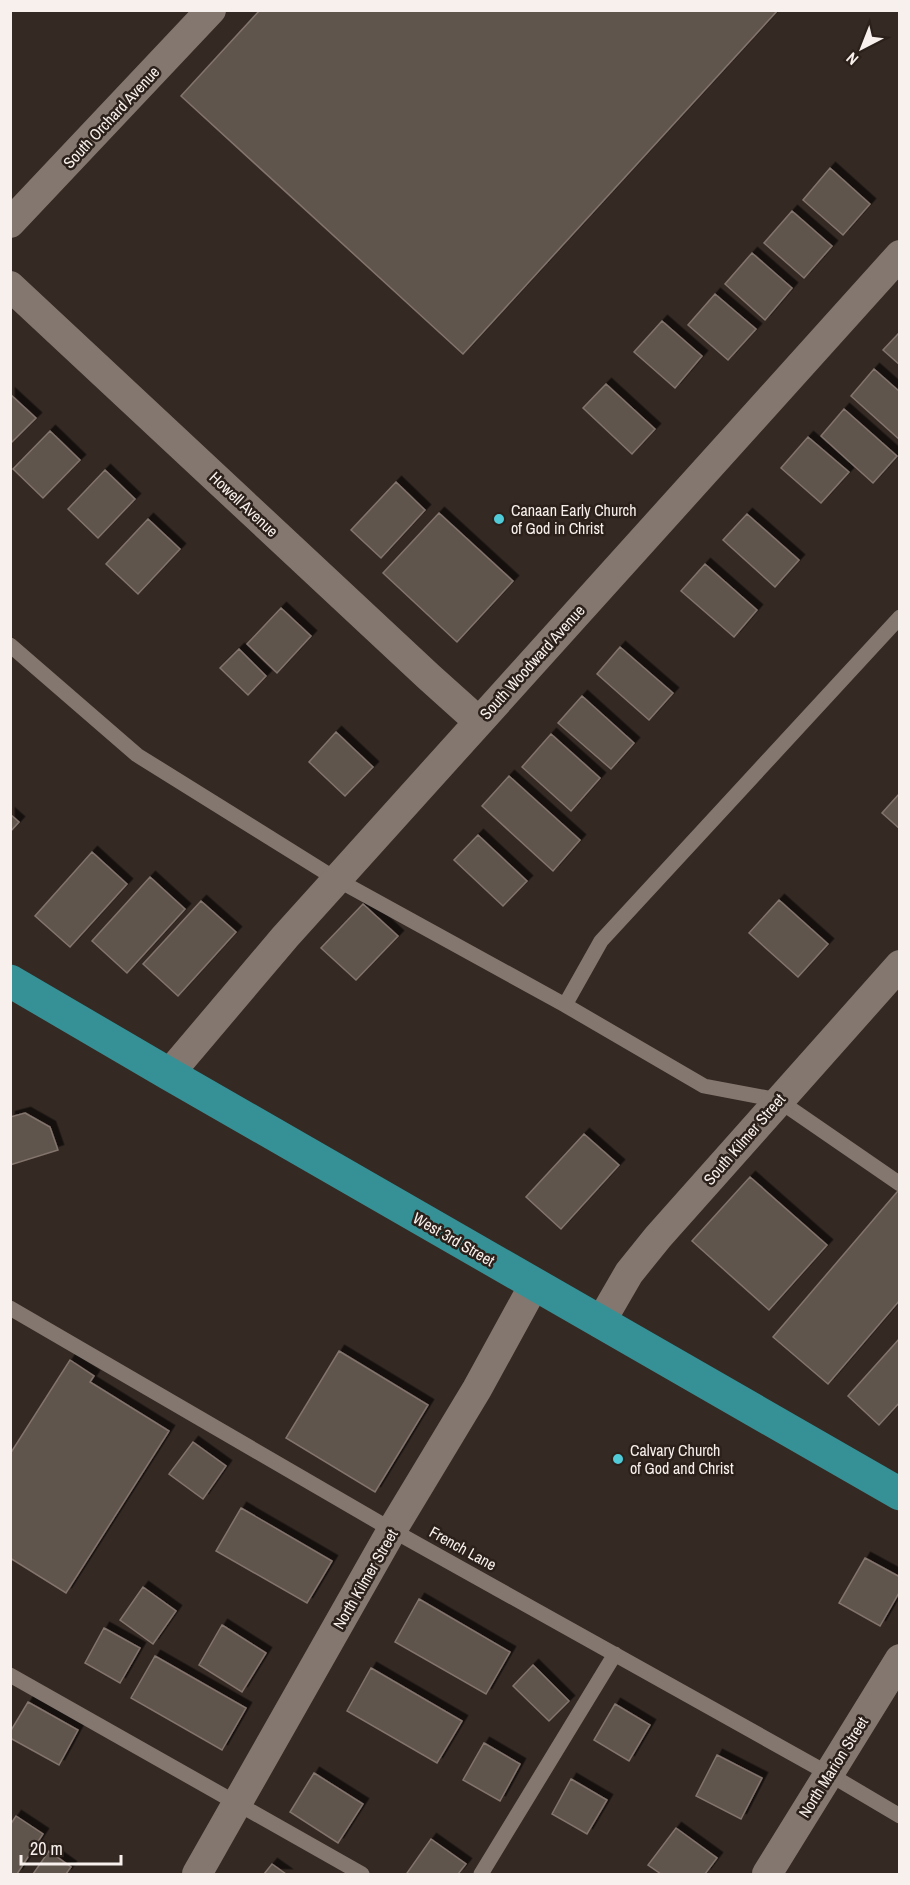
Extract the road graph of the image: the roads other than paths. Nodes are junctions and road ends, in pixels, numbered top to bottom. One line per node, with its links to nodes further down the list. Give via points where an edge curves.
1 (212, 10): 2 (street, South Orchard Avenue)
2 (10, 224)
3 (900, 255): 7 (street, South Woodward Avenue)
4 (10, 286): 7 (street, Howell Avenue)
5 (900, 617): 11 (lane, via 601,941)
6 (10, 645): 8 (lane, via 137,755)
7 (478, 721): 8 (street, South Woodward Avenue)
8 (336, 879): 11 (lane); 12 (street, South Woodward Avenue)
9 (900, 965): 13 (street, South Kilmer Street)
10 (10, 981): 12 (main road, West 3rd Street)
11 (566, 1005): 13 (lane, via 704,1086)
12 (169, 1074): 15 (main road, West 3rd Street)
13 (778, 1100): 14 (lane); 17 (street, South Kilmer Street, via 629,1273)
14 (900, 1184)
15 (534, 1285): 17 (main road, West 3rd Street); 19 (street, North Kilmer Street)
16 (10, 1308): 19 (lane, French Lane)
17 (600, 1323): 18 (main road, West 3rd Street)
18 (900, 1494)
19 (392, 1530): 20 (lane, French Lane); 24 (street, North Kilmer Street)
20 (615, 1654): 23 (lane, French Lane); 28 (lane)
21 (900, 1659): 23 (street, North Marion Street)
22 (10, 1675): 24 (lane)
23 (829, 1774): 25 (lane, French Lane); 29 (street, North Marion Street)
24 (237, 1804): 26 (street, North Kilmer Street); 27 (lane)
25 (900, 1816)
26 (197, 1875)
27 (362, 1875)
28 (482, 1875)
29 (767, 1875)

